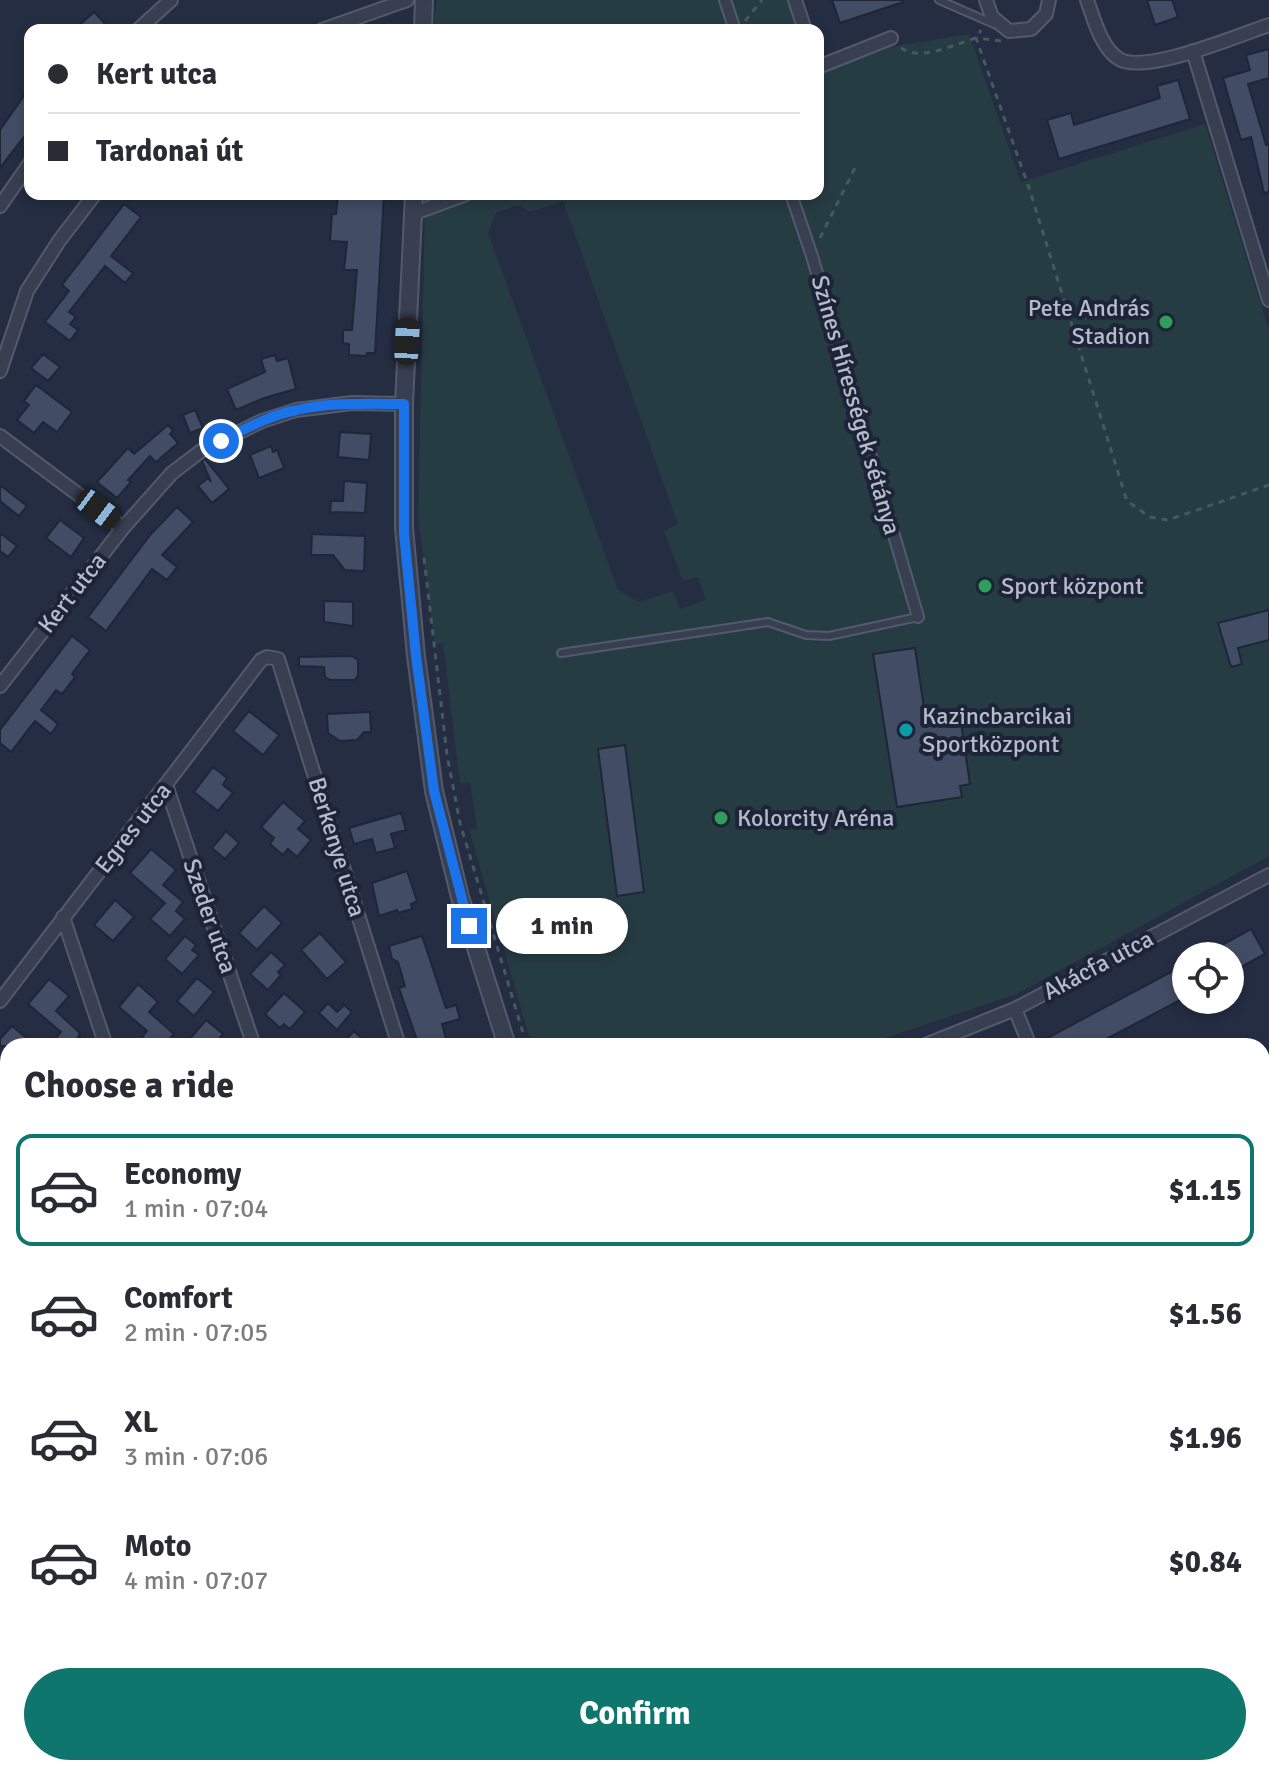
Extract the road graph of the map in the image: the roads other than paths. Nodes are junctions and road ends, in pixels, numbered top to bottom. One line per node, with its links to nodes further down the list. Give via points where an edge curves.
1 (171, 0): 10 (street)
2 (407, 0): 11 (street)
3 (424, 0): 12 (street)
4 (725, 0): 13 (street)
5 (795, 0): 14 (street)
6 (939, 0): 16 (lane)
7 (986, 0): 16 (street, via 992,17)
8 (1049, 0): 16 (street, via 1046,14 1031,29)
9 (1087, 0): 18 (street, via 1108,50 1121,61 1146,64)
10 (145, 24)
11 (339, 24)
12 (423, 24)
13 (734, 24)
14 (803, 24)
15 (1269, 25): 18 (street)
16 (1009, 31)
17 (891, 38): 19 (street)
18 (1193, 51): 27 (street)
19 (824, 64)
20 (24, 172): 25 (street)
21 (90, 200): 28 (street, via 27,291)
22 (413, 200): 26 (street)
23 (450, 200): 26 (street)
24 (793, 200): 32 (street, Színes Hírességek sétánya)
25 (0, 206)
26 (412, 214): 29 (street)
27 (1269, 300)
28 (0, 371)
29 (404, 404): 31 (street, Kert utca, via 352,403 296,410 262,421 201,451 172,473); 44 (street, via 404,533 434,791 460,897)
30 (0, 436): 31 (street)
31 (123, 528): 35 (street, Kert utca)
32 (918, 617): 33 (lane, via 829,636 806,635 768,622)
33 (561, 653)
34 (267, 657): 36 (street, Egres utca); 43 (street, Berkenye utca, via 278,659)
35 (0, 686)
36 (166, 785): 38 (street, Egres utca); 42 (street, Szeder utca)
37 (1269, 875): 40 (street, Akácfa utca)
38 (63, 917): 39 (street, Egres utca); 41 (street)
39 (0, 1001)
40 (1015, 1009): 45 (street, Akácfa utca); 46 (street)
41 (103, 1038)
42 (251, 1038)
43 (396, 1038)
44 (504, 1038)
45 (943, 1038)
46 (1027, 1038)

